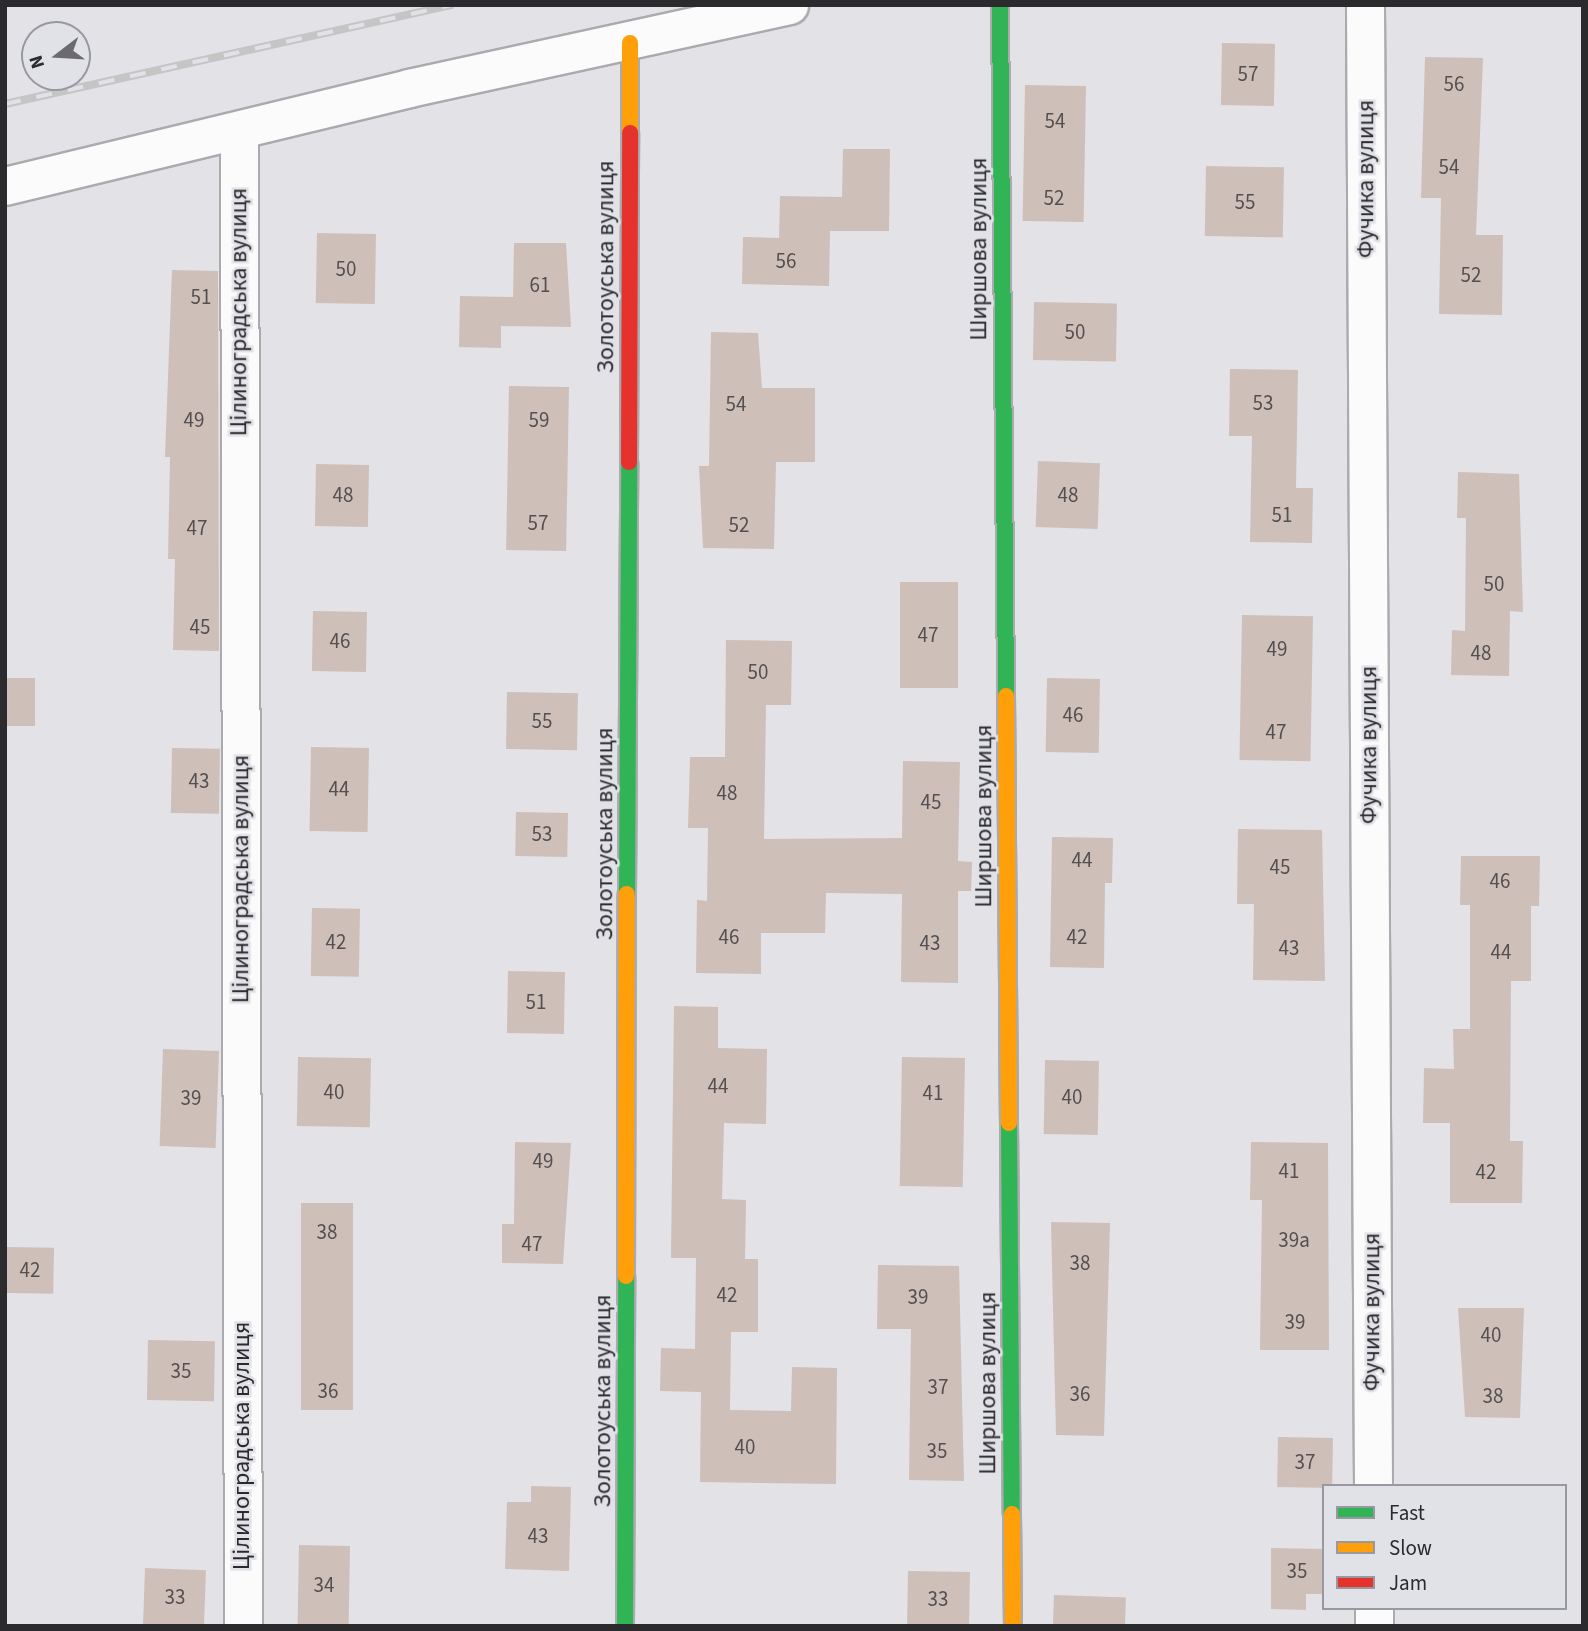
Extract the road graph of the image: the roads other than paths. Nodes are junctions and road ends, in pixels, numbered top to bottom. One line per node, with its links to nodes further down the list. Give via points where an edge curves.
1 (789, 5): 4 (street)
2 (1000, 5): 10 (street, Ширшова вулиця)
3 (1365, 5): 7 (street, Фучика вулиця)
4 (630, 43): 5 (street, via 409,88); 9 (street, Золотоуська вулиця)
5 (239, 132): 6 (street); 8 (street, Цілиноградська вулиця)
6 (5, 186)
7 (1373, 1484)
8 (243, 1626)
9 (625, 1626)
10 (1013, 1626)

